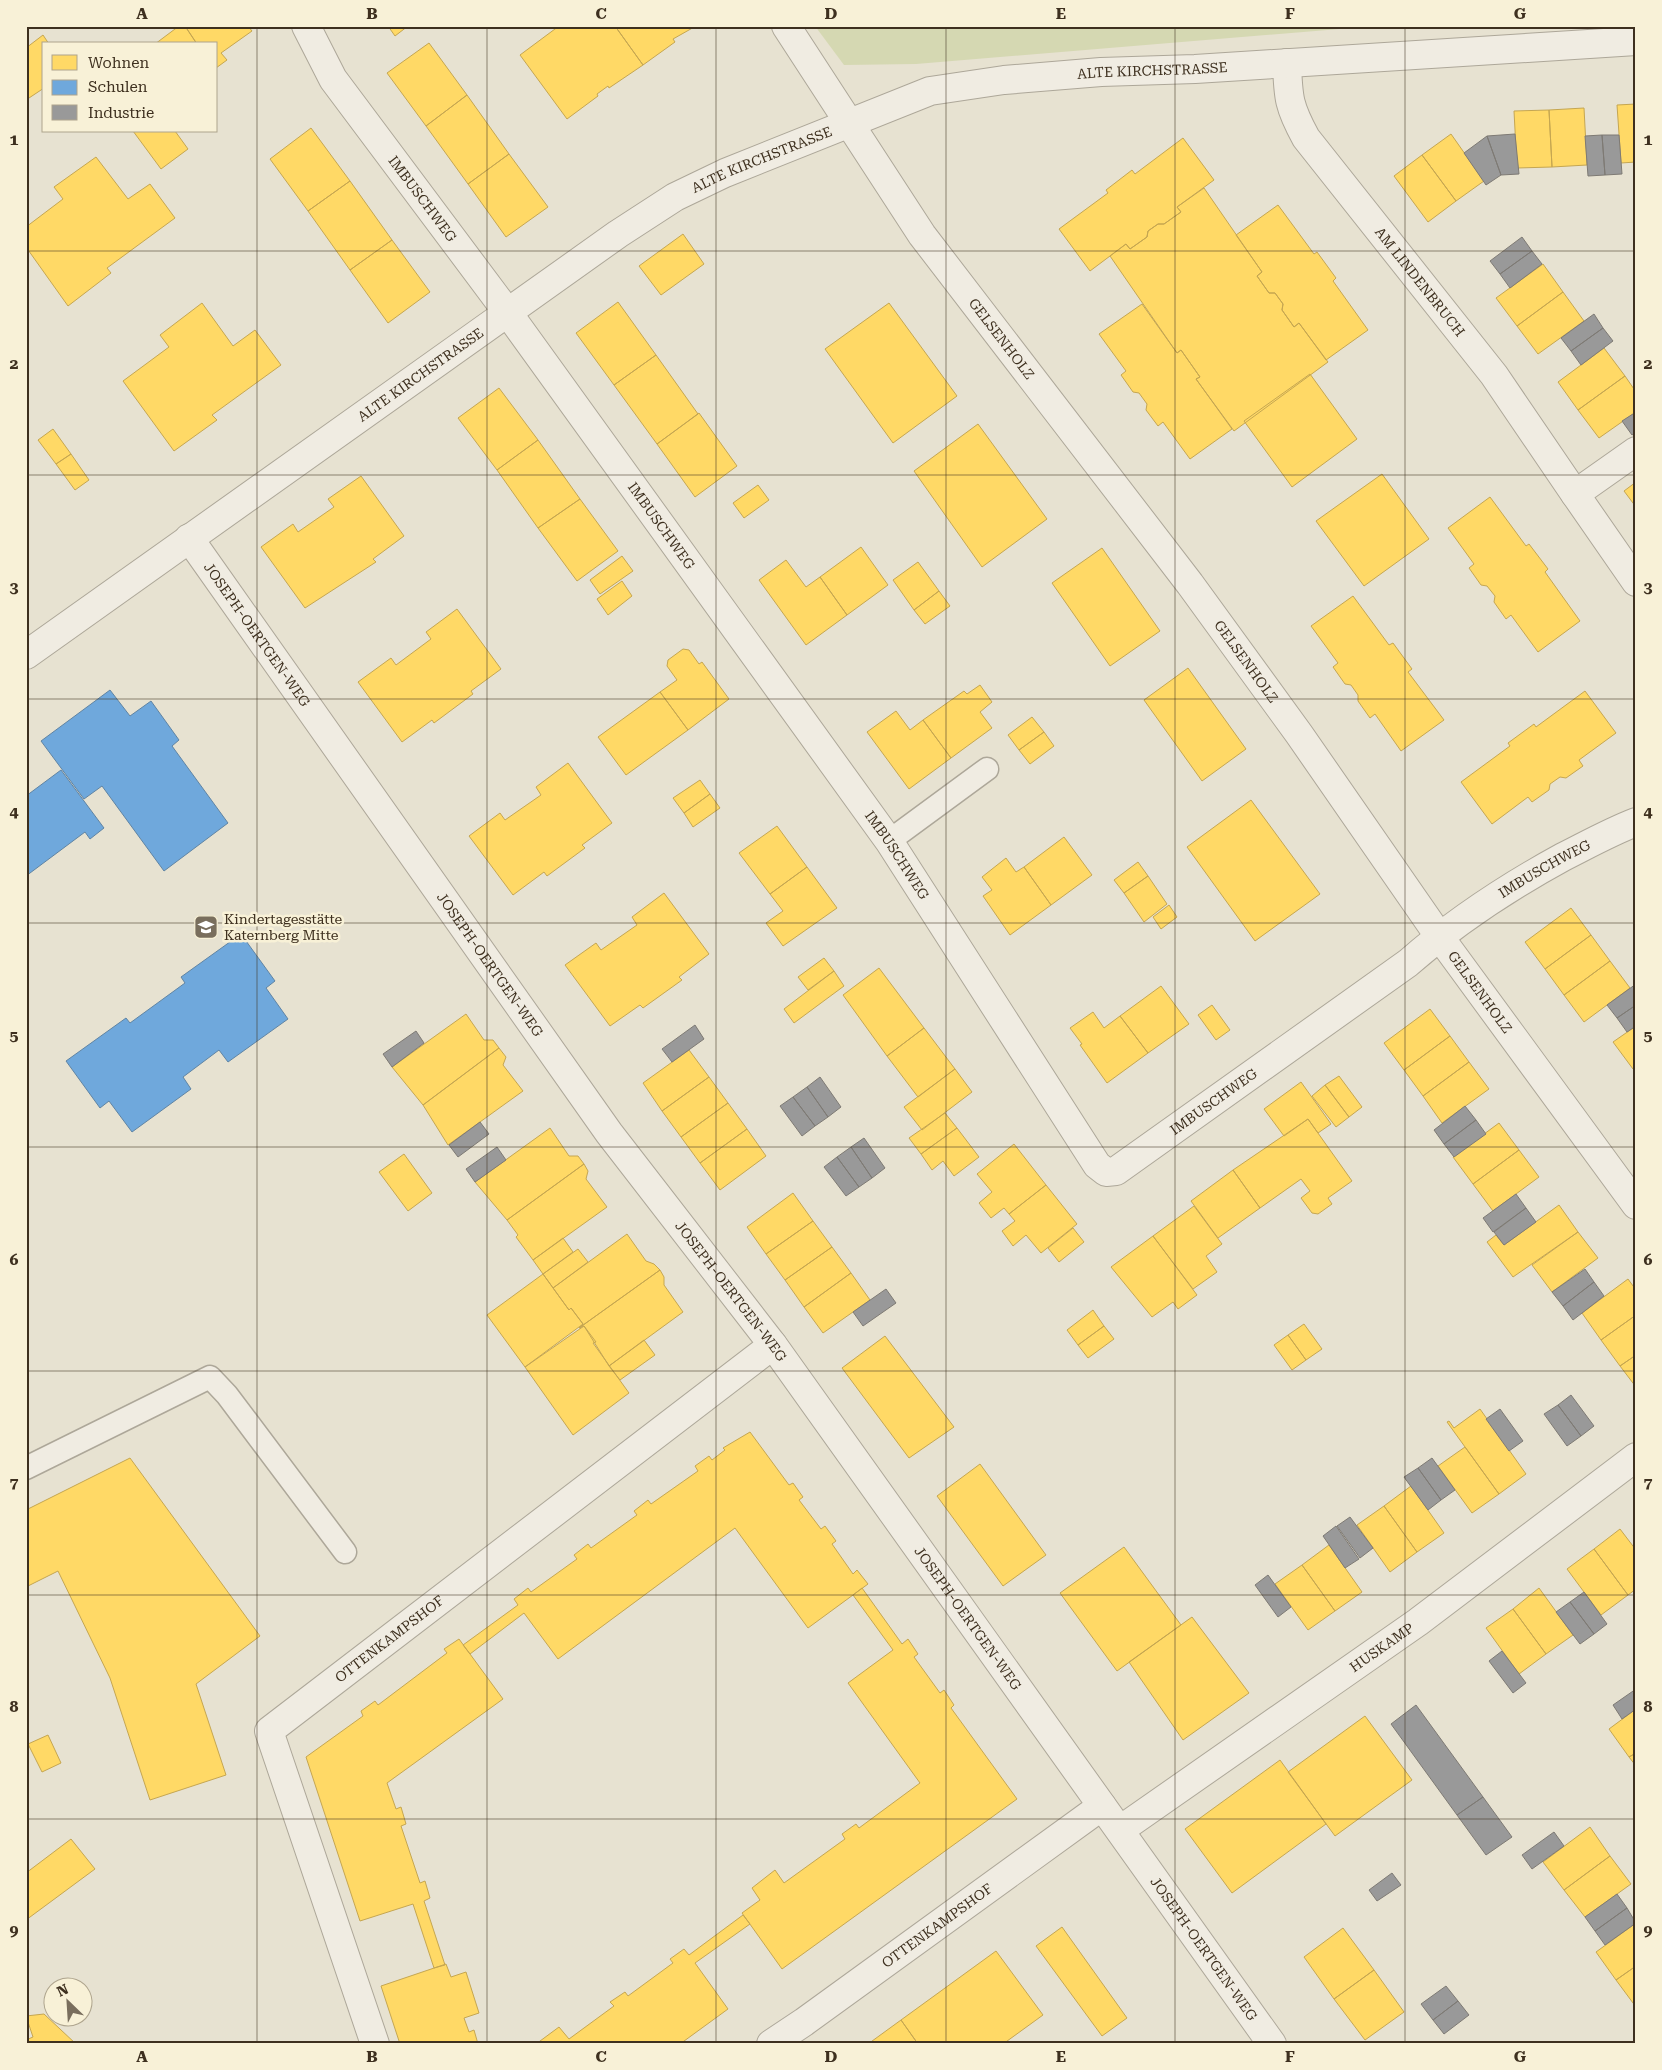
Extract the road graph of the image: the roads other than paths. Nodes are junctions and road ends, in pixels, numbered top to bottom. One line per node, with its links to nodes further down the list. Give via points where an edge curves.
1 (306, 26): 6 (street, IMBUSCHWEG, via 333,79)
2 (786, 26): 5 (street, GELSENHOLZ)
3 (1636, 41): 4 (street, ALTE KIRCHSTRASSE)
4 (1287, 63): 5 (street, ALTE KIRCHSTRASSE, via 1004,80 930,91); 8 (street, AM LINDENBRUCH, via 1288,98 1306,138 1494,375)
5 (850, 124): 6 (street, ALTE KIRCHSTRASSE, via 725,173 675,197); 15 (street, GELSENHOLZ, via 922,235 1190,584)
6 (508, 313): 9 (street, ALTE KIRCHSTRASSE); 14 (street, IMBUSCHWEG)
7 (1636, 451): 8 (street)
8 (1575, 494): 10 (street, AM LINDENBRUCH)
9 (189, 538): 11 (street, ALTE KIRCHSTRASSE); 17 (street, JOSEPH-OERTGEN-WEG, via 609,1134)
10 (1636, 582)
11 (26, 656)
12 (987, 769): 14 (lane)
13 (1636, 822): 15 (street, IMBUSCHWEG, via 1614,830 1514,884)
14 (889, 841): 15 (street, IMBUSCHWEG, via 1097,1165 1106,1172 1116,1171 1408,963)
15 (1439, 936): 16 (street, GELSENHOLZ)
16 (1636, 1205)
17 (772, 1345): 21 (street, JOSEPH-OERTGEN-WEG); 23 (street, OTTENKAMPSHOF, via 269,1730)
18 (1636, 1457): 22 (street, HUSKAMP, via 1418,1622)
19 (26, 1468): 20 (lane, via 210,1377)
20 (345, 1552)
21 (1102, 1806): 22 (street, JOSEPH-OERTGEN-WEG); 24 (street, OTTENKAMPSHOF)
22 (1120, 1830): 25 (street, JOSEPH-OERTGEN-WEG)
23 (374, 2044)
24 (771, 2044)
25 (1272, 2044)

